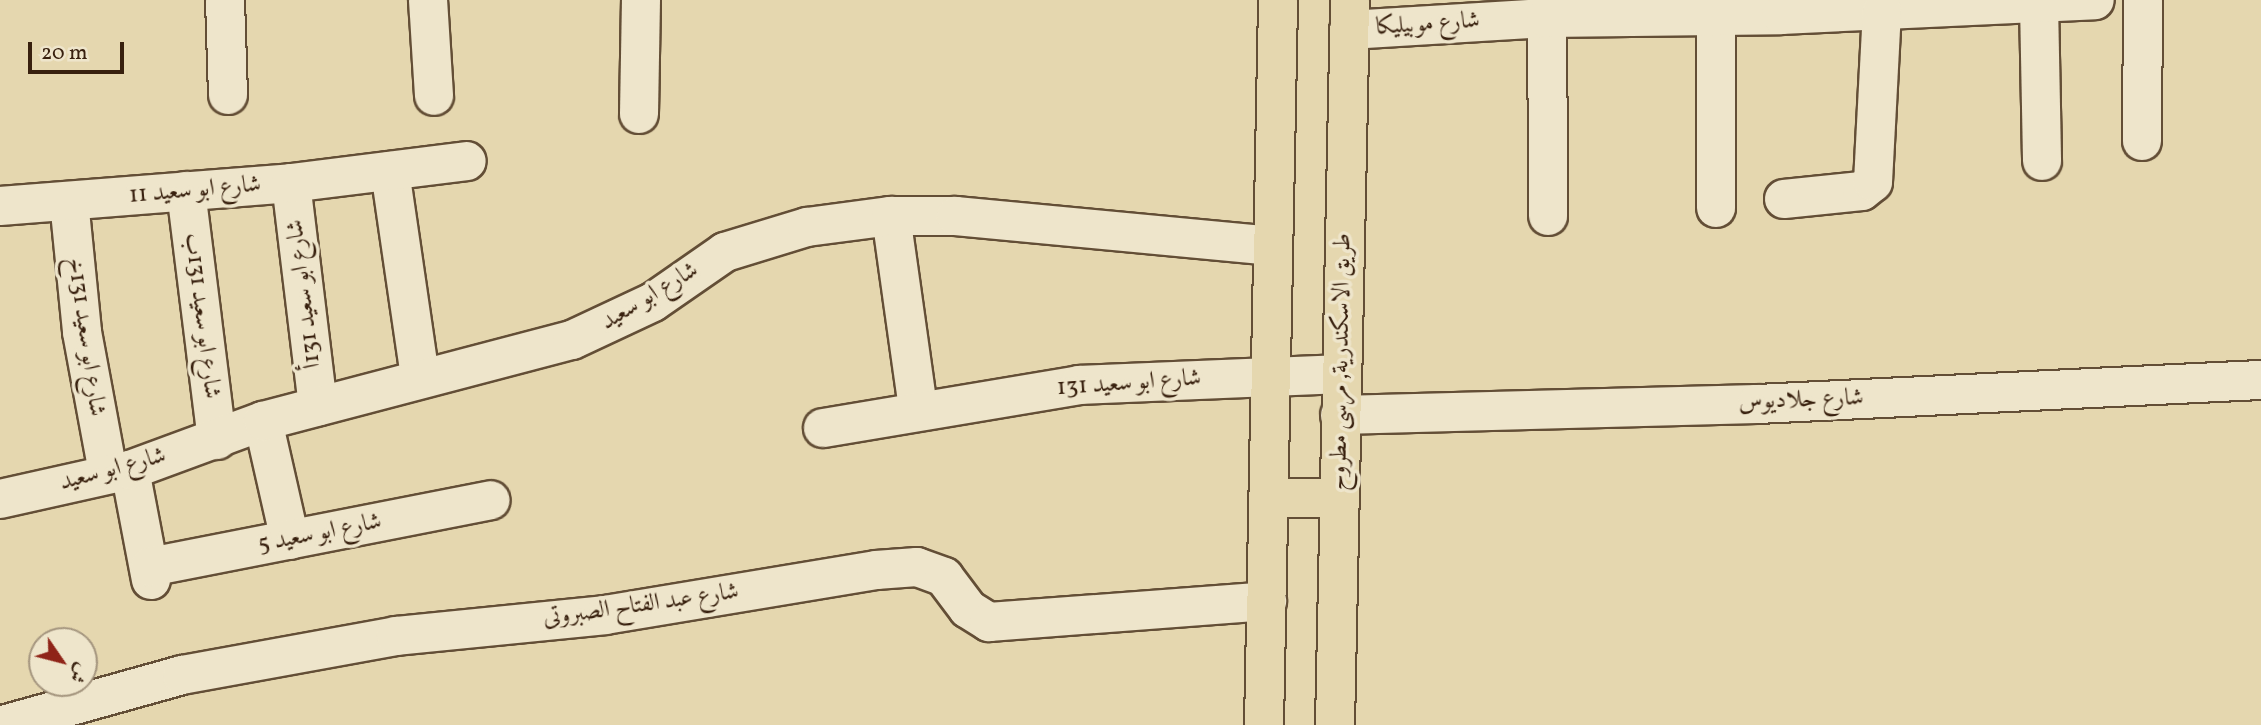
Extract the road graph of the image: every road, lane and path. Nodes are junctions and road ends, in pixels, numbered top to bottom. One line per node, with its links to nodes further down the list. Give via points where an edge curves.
1 (225, 0): 14 (street)
2 (428, 0): 15 (street)
3 (641, 0): 16 (street)
4 (1278, 0): 29 (main road)
5 (2095, 0): 7 (street, شارع موبيليكا)
6 (2143, 0): 17 (street)
7 (2039, 3): 8 (street, شارع موبيليكا); 18 (street)
8 (1950, 4): 11 (street, شارع موبيليكا)
9 (1781, 8): 11 (street, شارع موبيليكا); 13 (street, شارع موبيليكا)
10 (1547, 9): 12 (street, شارع موبيليكا); 13 (street, شارع موبيليكا); 28 (street)
11 (1882, 10): 23 (street, via 1873,182 1854,192)
12 (1349, 15): 30 (main road, طريق الاسكندرية, مرسى مطروح)
13 (1716, 16): 26 (street)
14 (228, 95)
15 (434, 96)
16 (639, 114)
17 (2142, 141)
18 (2042, 160)
19 (467, 161): 20 (street, شارع ابو سعيد 11)
20 (390, 171): 21 (street, شارع ابو سعيد 11); 31 (street)
21 (291, 183): 22 (street, شارع ابو سعيد 11); 34 (street, شارع ابو سعيد 131أ)
22 (186, 191): 24 (street, شارع ابو سعيد 11); 39 (street, شارع ابو سعيد 131ب)
23 (1784, 199)
24 (69, 201): 25 (street, شارع ابو سعيد 11); 40 (street, شارع ابو سعيد 131خ, via 82,332)
25 (0, 206)
26 (1716, 208)
27 (891, 216): 29 (street, شارع ابو سعيد, via 1097,227); 31 (street, شارع ابو سعيد, via 765,237 688,274 613,324 572,340); 35 (street)
28 (1548, 216)
29 (1273, 246): 32 (main road)
30 (1342, 374): 32 (street, شارع ابو سعيد 131); 36 (main road, طريق الاسكندرية, مرسى مطروح)
31 (420, 377): 34 (street, شارع ابو سعيد)
32 (1270, 377): 35 (street, شارع ابو سعيد 131, via 1079,385); 41 (main road)
33 (2261, 380): 36 (street, شارع جلاديوس, via 1757,404)
34 (318, 406): 37 (street, شارع ابو سعيد)
35 (918, 409): 38 (street, شارع ابو سعيد 131)
36 (1340, 415): 42 (main road, طريق الاسكندرية, مرسى مطروح)
37 (262, 422): 39 (street, شارع ابو سعيد); 45 (street)
38 (823, 428)
39 (217, 440): 40 (street, شارع ابو سعيد)
40 (119, 471): 43 (street, شارع ابو سعيد); 46 (street, شارع ابو سعيد 131خ)
41 (1268, 498): 42 (main road); 47 (main road)
42 (1339, 498): 50 (main road, طريق الاسكندرية, مرسى مطروح)
43 (0, 499)
44 (490, 500): 45 (street, شارع ابو سعيد 5)
45 (290, 540): 46 (street, شارع ابو سعيد 5)
46 (150, 573)
47 (1267, 601): 48 (street, شارع عبد الفتاح الصبروتى, via 989,622 968,609 944,577 917,567 876,570 605,615 396,636 182,676); 49 (main road)
48 (3, 725)
49 (1264, 725)
50 (1335, 725)

